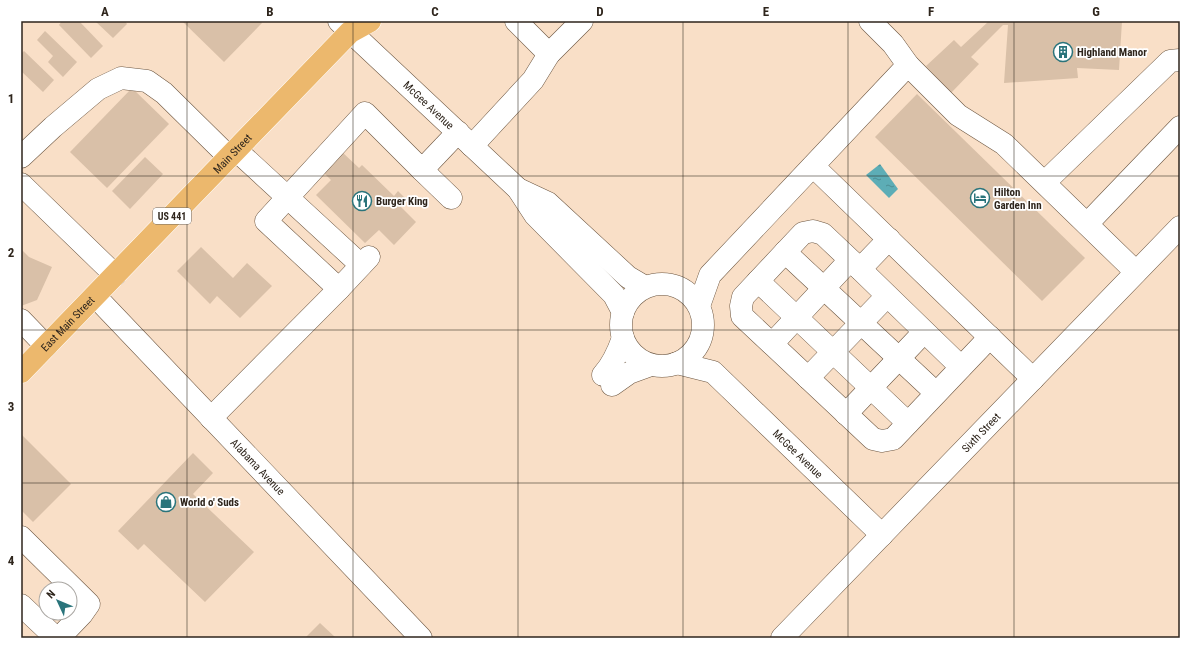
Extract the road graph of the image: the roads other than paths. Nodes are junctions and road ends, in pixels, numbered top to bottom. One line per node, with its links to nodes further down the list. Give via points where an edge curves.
1 (370, 21): 5 (main road, Main Street / US 441)
2 (516, 21): 6 (street)
3 (582, 21): 6 (street)
4 (870, 21): 8 (street, via 893,44)
5 (348, 24): 10 (street, McGee Avenue); 11 (main road, Main Street / US 441)
6 (549, 54): 10 (street, via 533,80)
7 (1180, 60): 15 (street, via 1170,61)
8 (908, 65): 13 (street); 15 (street, via 958,115 1004,144)
9 (1180, 127): 20 (street)
10 (465, 139): 14 (street); 17 (street, McGee Avenue)
11 (232, 153): 12 (street, via 147,81 121,78 98,89); 18 (street); 26 (main road, Main Street / US 441)
12 (21, 157)
13 (813, 166): 22 (street); 27 (street)
14 (422, 170): 18 (street, via 365,113); 19 (street)
15 (1045, 182): 20 (street)
16 (21, 184): 26 (street)
17 (518, 189): 29 (street, McGee Avenue, via 548,202 628,277); 36 (street, McGee Avenue, via 535,215 614,295)
18 (288, 198): 32 (street, via 266,221); 32 (street, via 365,261)
19 (451, 198)
20 (1087, 224): 25 (street)
21 (1179, 230): 25 (street, Sixth Street)
22 (888, 239): 24 (street); 42 (street)
23 (785, 252): 24 (street, via 803,233 813,231 823,234); 28 (street); 31 (street)
24 (855, 265): 31 (street); 34 (street)
25 (1136, 272): 54 (street, Sixth Street)
26 (115, 275): 33 (main road, East Main Street / US 441)
27 (710, 275): 30 (street); 35 (street)
28 (758, 281): 37 (street); 44 (street, via 743,297 742,316)
29 (645, 287): 30 (street, via 662,284); 36 (street, via 632,298)
30 (679, 287): 35 (street)
31 (824, 288): 37 (street); 39 (street)
32 (339, 289): 58 (street)
33 (95, 296): 45 (main road, East Main Street / US 441); 58 (street, Alabama Avenue)
34 (887, 296): 39 (street); 40 (street)
35 (699, 306): 41 (street)
36 (623, 312): 43 (street)
37 (796, 318): 44 (street); 46 (street)
38 (21, 320): 45 (street)
39 (861, 323): 46 (street); 47 (street)
40 (924, 332): 47 (street); 50 (street)
41 (702, 333): 48 (street, via 697,346 689,356); 52 (street)
42 (990, 337): 50 (street); 54 (street)
43 (623, 338): 49 (street, via 629,350 639,359); 49 (street, via 616,358 609,368 607,380)
44 (772, 344): 53 (street)
45 (46, 346): 51 (main road, East Main Street / US 441)
46 (833, 352): 53 (street); 55 (street)
47 (898, 358): 55 (street); 56 (street)
48 (677, 363): 49 (street, via 664,366); 52 (street, McGee Avenue)
49 (651, 364)
50 (960, 368): 56 (street)
51 (21, 372)
52 (712, 372): 60 (street, McGee Avenue)
53 (808, 378): 57 (street)
54 (1033, 379): 60 (street, Sixth Street)
55 (870, 388): 57 (street); 59 (street)
56 (936, 393): 59 (street)
57 (846, 414): 59 (street, via 873,439 882,441 893,439)
58 (211, 418): 65 (street, Alabama Avenue)
59 (908, 423)
60 (882, 535): 66 (street, Sixth Street)
61 (21, 537): 64 (street, via 89,604)
62 (21, 605): 63 (street)
63 (56, 638)
64 (59, 638)
65 (421, 638)
66 (782, 638)

